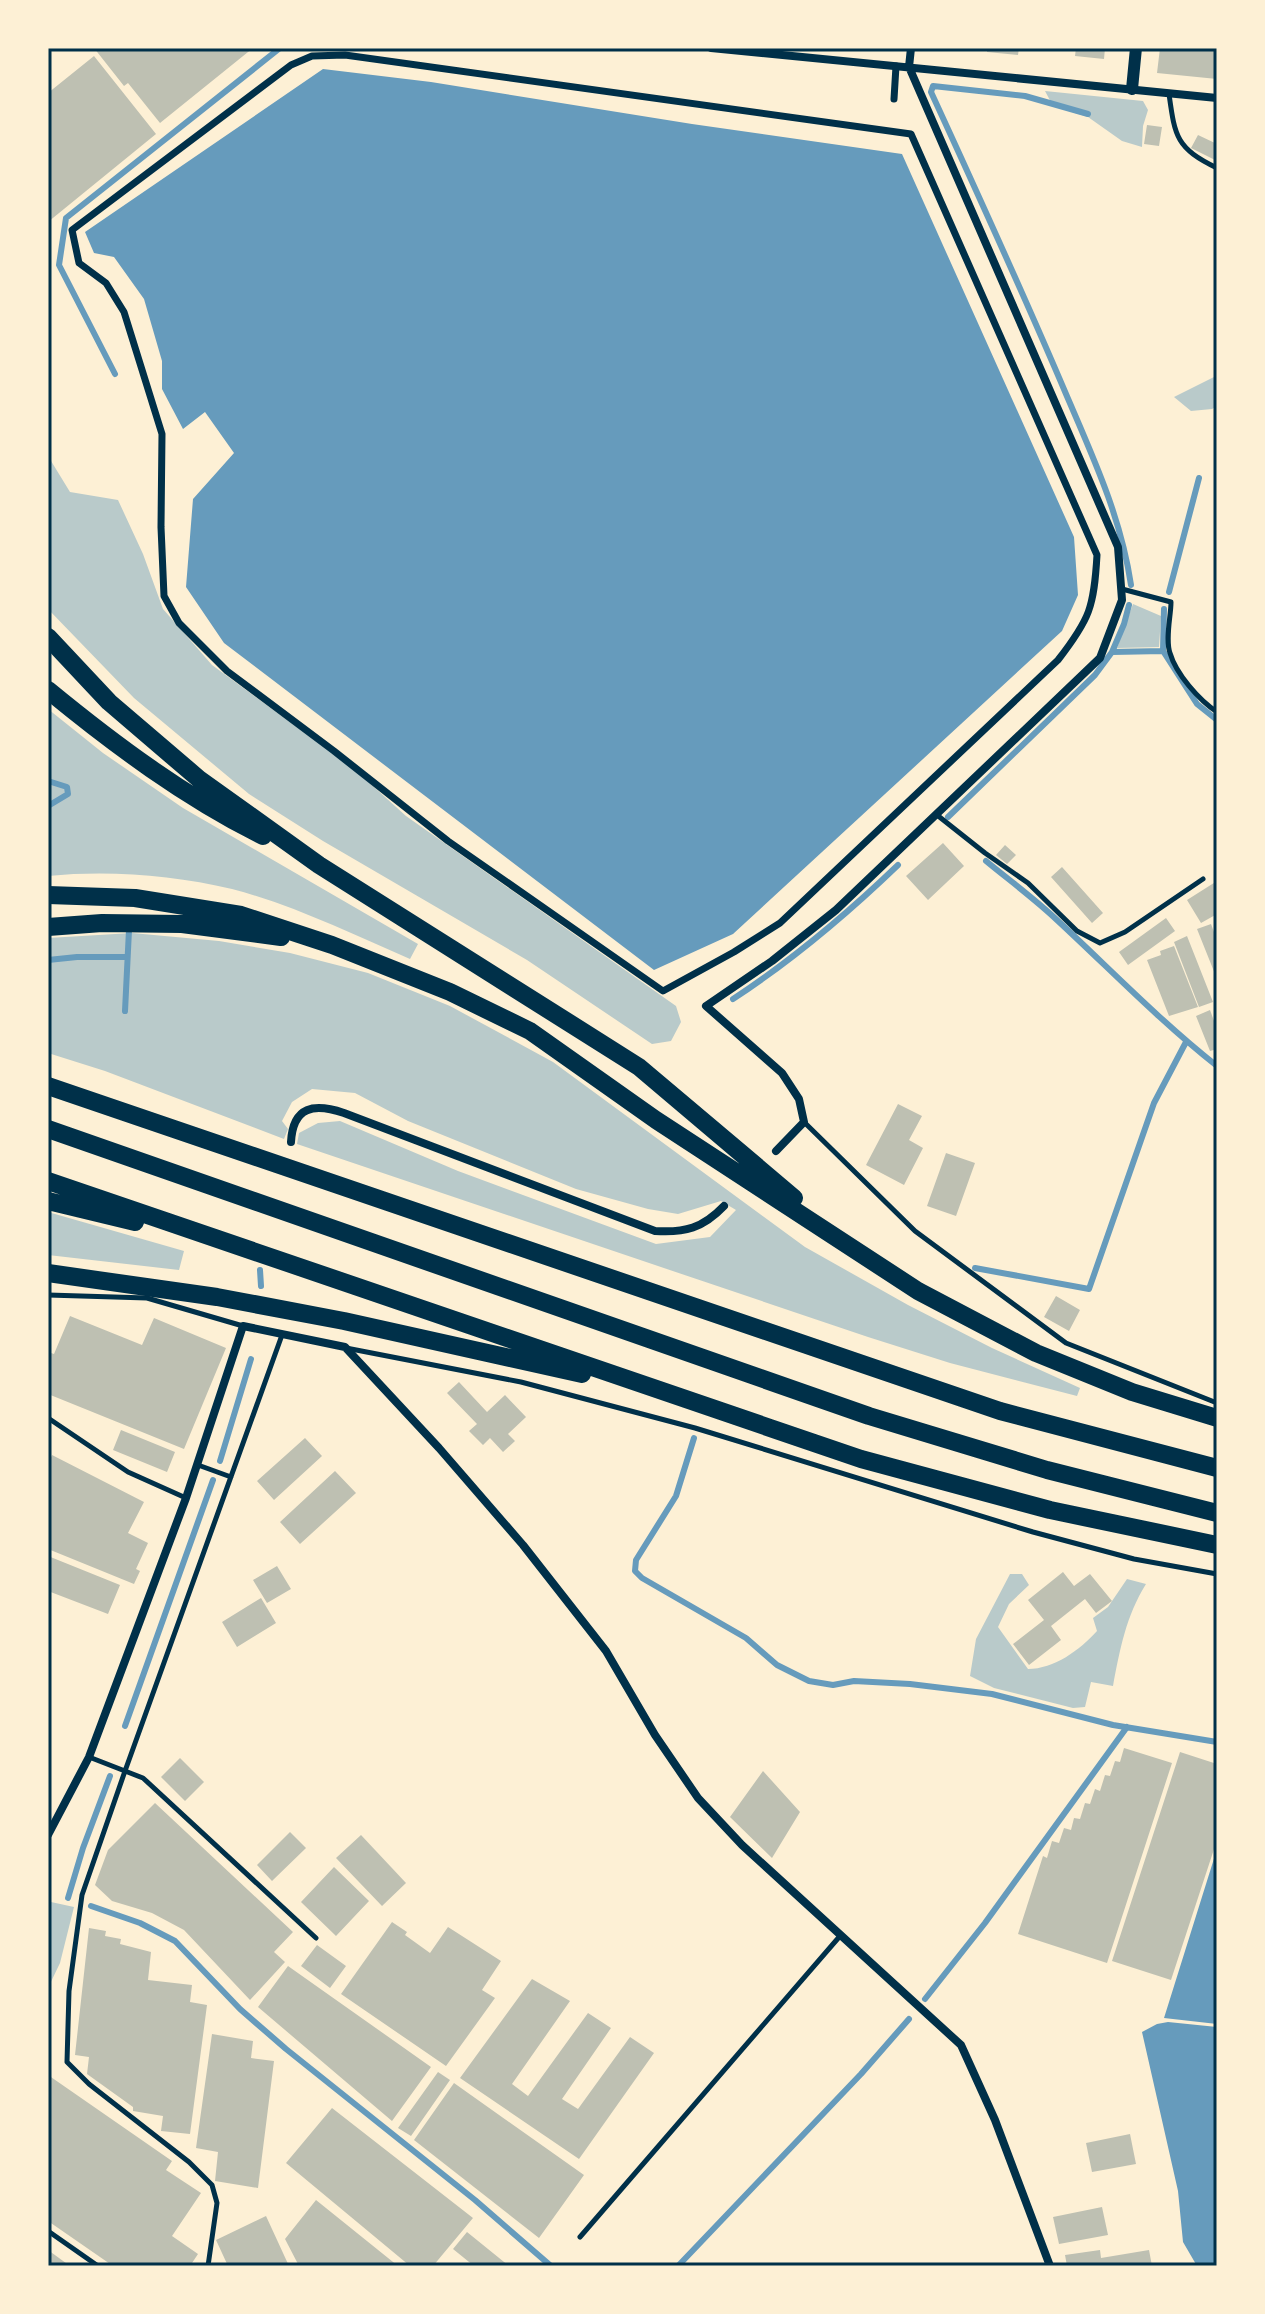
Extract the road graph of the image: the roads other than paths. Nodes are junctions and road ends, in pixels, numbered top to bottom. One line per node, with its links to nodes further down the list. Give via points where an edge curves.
1 (711, 48): 4 (street)
2 (911, 48): 5 (street)
3 (1136, 48): 6 (street)
4 (896, 66): 5 (street); 9 (street)
5 (909, 67): 6 (street); 11 (street, via 1118,547)
6 (1132, 89): 7 (street)
7 (1169, 93): 8 (street); 10 (lane, via 1174,130 1191,155)
8 (1217, 98)
9 (894, 99)
10 (1217, 168)
11 (1121, 589): 14 (lane, via 1171,602 1169,651 1183,677); 15 (street, via 1122,600 1100,658)
12 (48, 637): 16 (highway, via 165,752)
13 (48, 690): 16 (highway, via 111,741 222,816)
14 (1217, 712)
15 (936, 814): 17 (lane, via 1028,883 1077,931 1100,943); 23 (street, via 836,910 706,1006 782,1073 799,1099)
16 (319, 865): 30 (highway, via 639,1067)
17 (1203, 879)
18 (48, 895): 20 (highway, via 193,905)
19 (48, 927): 20 (highway, via 182,924)
20 (332, 945): 30 (highway, via 530,1031)
21 (663, 991): 21 (street, via 780,923 1058,660 1081,631 1095,597 1097,555 911,134 345,55 312,56 291,65 72,230 79,263 106,283 124,312 162,434 164,596 179,623 227,671 448,841)
22 (48, 1086): 42 (highway, via 1000,1411)
23 (804, 1122): 26 (street); 38 (lane, via 915,1231 1066,1343)
24 (48, 1129): 45 (highway, via 869,1416 1047,1470)
25 (291, 1142): 29 (street, via 298,1114 327,1108 655,1231 696,1229)
26 (776, 1151)
27 (48, 1181): 31 (highway)
28 (48, 1201): 31 (highway)
29 (724, 1206)
30 (854, 1248): 40 (highway, via 918,1291 1036,1353 1132,1392)
31 (248, 1249): 37 (highway)
32 (48, 1273): 37 (highway, via 344,1321)
33 (48, 1295): 34 (lane, via 147,1298)
34 (243, 1326): 35 (street); 41 (street)
35 (282, 1335): 36 (street); 43 (lane)
36 (345, 1347): 47 (lane, via 521,1382 695,1428 1033,1532); 51 (street, via 523,1545 597,1639 698,1798)
37 (682, 1398): 46 (highway, via 861,1459 1050,1510)
38 (1217, 1403)
39 (48, 1418): 44 (lane, via 128,1472)
40 (1217, 1418)
41 (197, 1465): 43 (lane); 44 (street)
42 (1217, 1468)
43 (231, 1477): 49 (lane)
44 (186, 1498): 48 (street)
45 (1217, 1513)
46 (1217, 1545)
47 (1217, 1574)
48 (89, 1757): 49 (lane); 50 (street)
49 (125, 1771): 52 (lane, via 143,1778); 56 (lane, via 82,1895 69,1991 67,2062 212,2185 217,2203)
50 (48, 1835)
51 (841, 1935): 54 (lane); 57 (street, via 961,2045)
52 (316, 1938)
53 (48, 2231): 55 (lane)
54 (580, 2237)
55 (98, 2266)
56 (208, 2266)
57 (1050, 2266)

